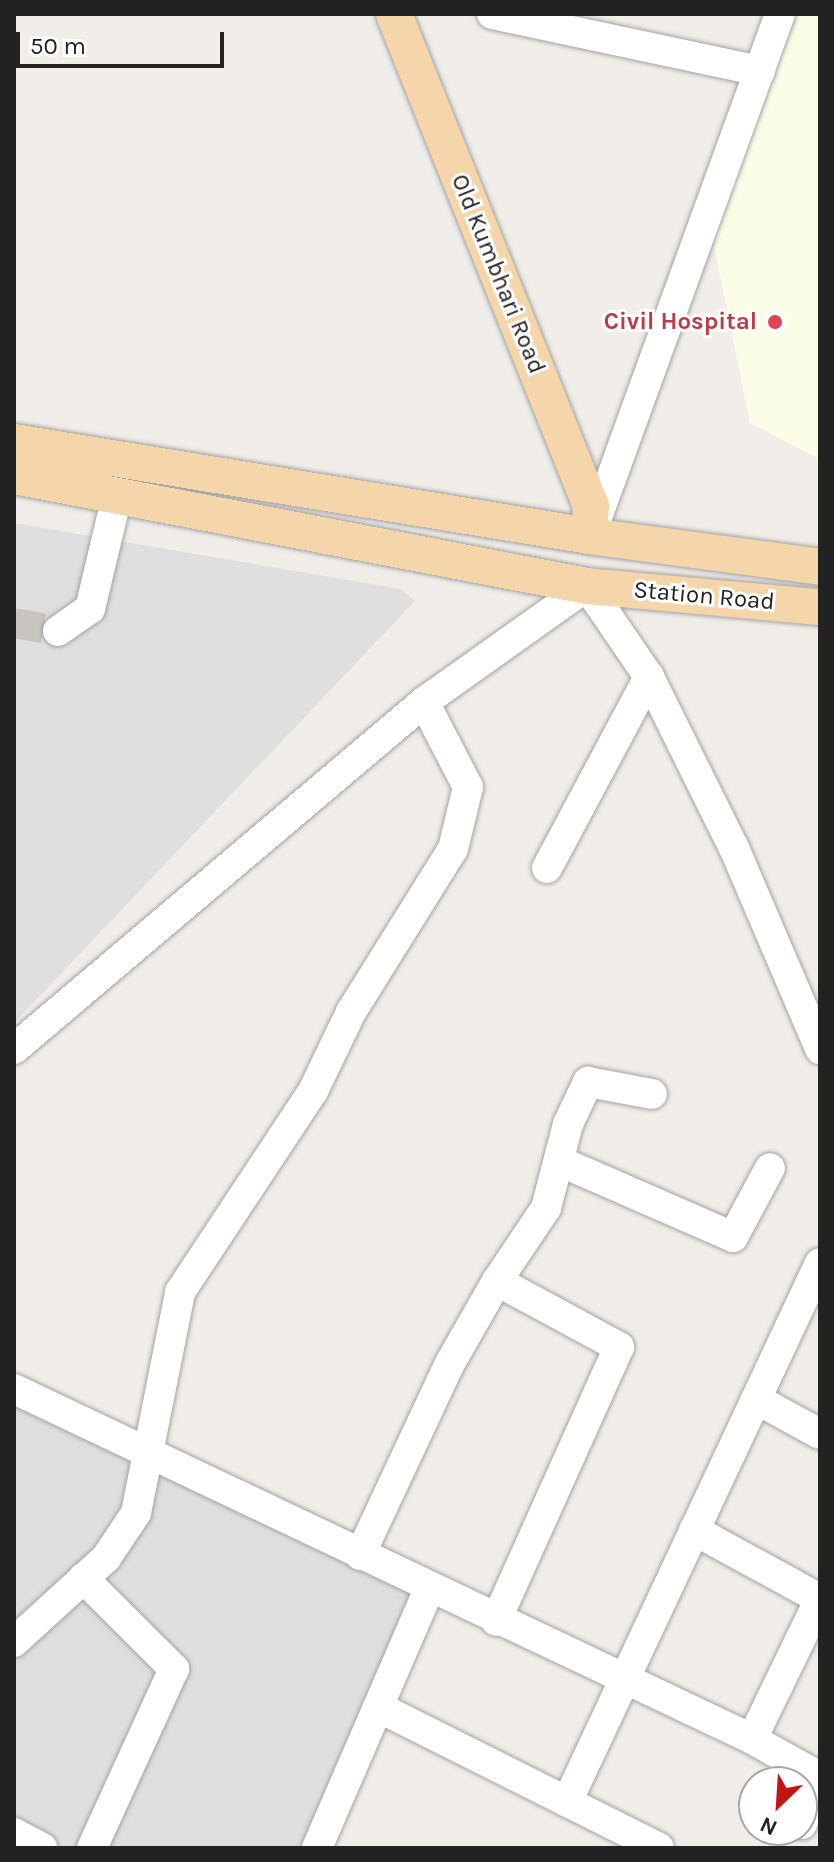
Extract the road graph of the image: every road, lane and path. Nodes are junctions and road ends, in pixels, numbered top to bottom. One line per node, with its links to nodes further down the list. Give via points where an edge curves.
1 (394, 14): 9 (main road, Old Kumbhari Road, via 591,506)
2 (492, 14): 4 (street)
3 (780, 14): 5 (street)
4 (583, 24): 5 (street)
5 (760, 71): 9 (street)
6 (14, 442): 9 (main road)
7 (14, 476): 8 (main road, Station Road)
8 (117, 496): 11 (main road, Station Road); 13 (street, via 90,609)
9 (589, 536): 10 (main road)
10 (820, 567)
11 (587, 586): 12 (main road, Station Road); 14 (street); 15 (street)
12 (820, 607)
13 (58, 631)
14 (649, 677): 16 (street); 18 (street, via 734,848)
15 (424, 702): 17 (street); 27 (street, via 468,787 453,849 351,1012 313,1091 180,1292)
16 (547, 868)
17 (14, 1049)
18 (820, 1049)
19 (652, 1094): 20 (street, via 588,1082)
20 (559, 1161): 21 (street, via 733,1237); 23 (street, via 546,1208)
21 (770, 1168)
22 (820, 1263): 25 (street)
23 (497, 1281): 29 (street, via 449,1365); 33 (street, via 619,1347)
24 (15, 1392): 27 (street)
25 (756, 1399): 26 (street); 28 (street)
26 (820, 1434)
27 (145, 1452): 29 (street); 30 (street, via 136,1513 106,1558)
28 (694, 1530): 32 (street); 35 (street)
29 (360, 1555): 31 (street)
30 (83, 1578): 34 (street); 43 (street, via 174,1669)
31 (429, 1589): 33 (street); 36 (street)
32 (820, 1599): 37 (street)
33 (496, 1621): 35 (street)
34 (14, 1642)
35 (623, 1681): 37 (street); 39 (street)
36 (378, 1707): 39 (street); 41 (street)
37 (752, 1739): 38 (street)
38 (820, 1779)
39 (567, 1802): 44 (street)
40 (14, 1833): 42 (street)
41 (327, 1844)
42 (42, 1848)
43 (92, 1848)
44 (659, 1848)

